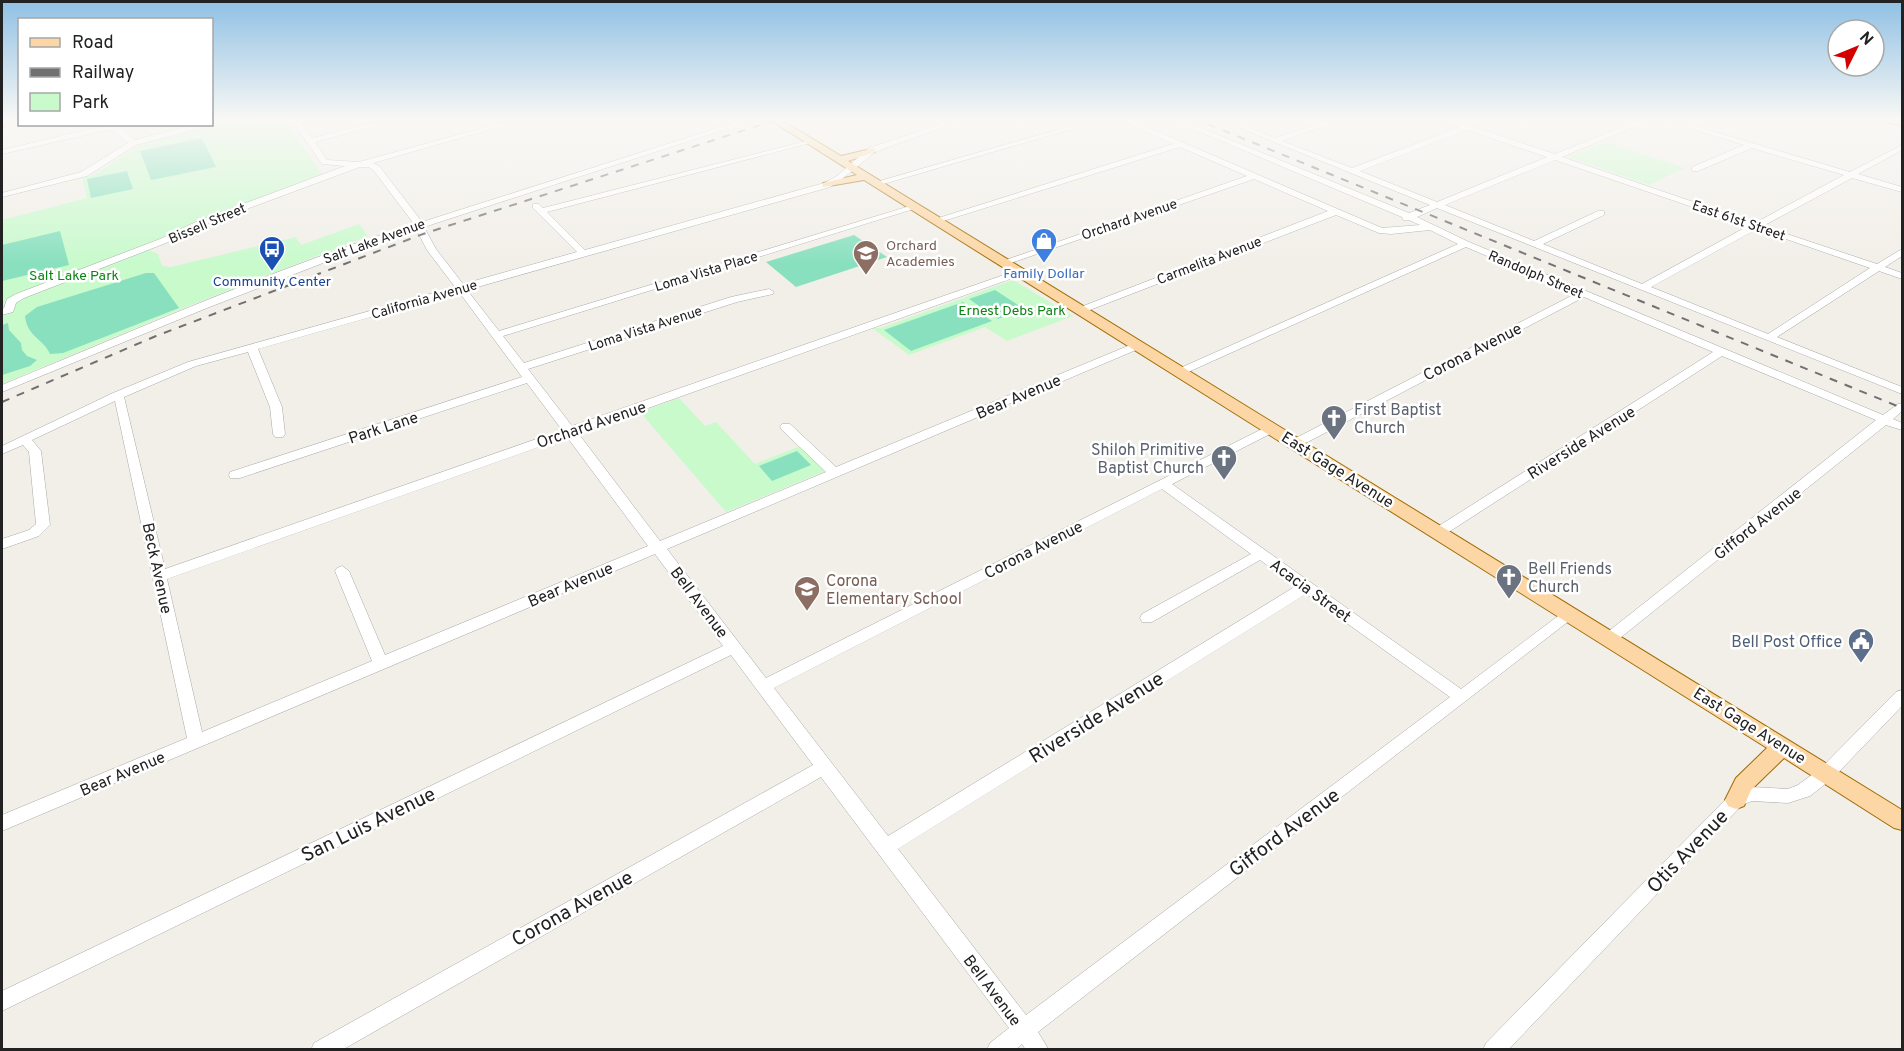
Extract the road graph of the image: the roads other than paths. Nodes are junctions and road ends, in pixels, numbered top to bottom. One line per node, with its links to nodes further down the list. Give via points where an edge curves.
1 (95, 167): 28 (street, via 84,174)
2 (325, 167): 21 (street)
3 (349, 167): 21 (street, Bissell Street)
4 (374, 167): 35 (street, Bell Avenue)
5 (602, 167): 35 (street, Salt Lake Avenue)
6 (704, 167): 42 (street, via 538,208)
7 (852, 167): 23 (main road, East Gage Avenue); 26 (street, California Avenue)
8 (933, 167): 25 (street)
9 (1106, 167): 34 (street)
10 (1233, 167): 24 (street)
11 (1289, 167): 33 (street, Randolph Street)
12 (1343, 167): 20 (street, Randolph Street)
13 (1363, 167): 20 (street)
14 (1530, 167): 29 (street)
15 (1584, 167): 36 (street, East 61st Street)
16 (1700, 167): 19 (street)
17 (1825, 167): 22 (street)
18 (1866, 167): 22 (street)
19 (1695, 169)
20 (1353, 171): 29 (street, Randolph Street)
21 (330, 173): 52 (street, Bissell Street, via 20,296 11,301 9,310)
22 (1852, 175): 27 (street); 36 (street)
23 (867, 176): 25 (main road, East Gage Avenue); 26 (main road)
24 (1254, 176): 31 (street); 43 (street, Orchard Avenue)
25 (877, 183): 30 (main road, East Gage Avenue)
26 (827, 185): 42 (street, California Avenue)
27 (1902, 190)
28 (2, 195)
29 (1437, 205): 33 (street); 40 (street, Randolph Street)
30 (910, 209): 34 (main road, East Gage Avenue); 53 (street, Loma Vista Place)
31 (1336, 211): 38 (street); 51 (street, Carmelita Avenue)
32 (1601, 213): 40 (street)
33 (1410, 217): 37 (street, Randolph Street); 38 (street)
34 (937, 220): 43 (main road, East Gage Avenue)
35 (419, 225): 48 (street, Bell Avenue, via 425,240); 61 (street, Salt Lake Avenue, via 211,302)
36 (1757, 226): 44 (street, East 61st Street); 47 (street)
37 (1432, 228): 38 (street, via 1415,227 1392,233); 39 (street, Randolph Street)
38 (1379, 230)
39 (1466, 244): 50 (street, Randolph Street); 59 (street)
40 (1535, 244): 47 (street, Randolph Street)
41 (1902, 252): 44 (street)
42 (584, 254): 48 (street, California Avenue)
43 (1005, 262): 45 (main road, East Gage Avenue)
44 (1879, 268): 46 (street, East 61st Street); 54 (street)
45 (1021, 272): 51 (main road, East Gage Avenue); 69 (street, Orchard Avenue)
46 (1902, 276)
47 (1643, 287): 54 (street, Randolph Street)
48 (461, 288): 53 (street, Bell Avenue); 56 (street, California Avenue)
49 (769, 292): 58 (street, Loma Vista Avenue, via 735,299)
50 (1584, 293): 57 (street, Randolph Street); 72 (street, Corona Avenue)
51 (1082, 310): 55 (main road, East Gage Avenue)
52 (2, 312)
53 (497, 335): 58 (street, Bell Avenue)
54 (1769, 338): 62 (street, Randolph Street)
55 (1139, 345): 59 (main road, East Gage Avenue); 74 (street, Bear Avenue)
56 (252, 347): 63 (street, California Avenue, via 180,368); 70 (street, via 276,407)
57 (1722, 351): 65 (street, Randolph Street); 77 (street, Riverside Avenue)
58 (522, 367): 60 (street, Bell Avenue)
59 (1182, 372): 68 (main road, East Gage Avenue)
60 (530, 378): 69 (street, Bell Avenue); 75 (street, Park Lane)
61 (2, 389)
62 (1902, 391)
63 (117, 395): 71 (street, California Avenue); 82 (street, Beck Avenue)
64 (1902, 406): 65 (street, Gifford Avenue)
65 (1886, 420): 66 (street, Randolph Street); 86 (street, Gifford Avenue)
66 (1902, 426)
67 (786, 427): 74 (street)
68 (1272, 428): 72 (main road, East Gage Avenue); 76 (street, Corona Avenue)
69 (570, 431): 79 (street, Bell Avenue); 82 (street, Orchard Avenue)
70 (279, 434)
71 (24, 439): 73 (street, California Avenue); 78 (street, via 35,451 43,525 34,533)
72 (1296, 443): 77 (main road, East Gage Avenue)
73 (2, 450)
74 (835, 473): 79 (street, Bear Avenue)
75 (235, 475)
76 (1162, 483): 80 (street, Acacia Street); 89 (street, Corona Avenue)
77 (1439, 532): 84 (main road, East Gage Avenue)
78 (2, 544)
79 (658, 547): 87 (street, Bell Avenue); 88 (street, Bear Avenue)
80 (1261, 554): 83 (street, Acacia Street); 85 (street)
81 (342, 571): 88 (street)
82 (160, 576): 92 (street, Beck Avenue)
83 (1306, 587): 91 (street, Acacia Street); 99 (street, Riverside Avenue)
84 (1571, 614): 86 (main road, East Gage Avenue); 91 (street, Gifford Avenue)
85 (1147, 618)
86 (1610, 638): 93 (main road, East Gage Avenue)
87 (734, 647): 89 (street, Bell Avenue); 100 (street, San Luis Avenue)
88 (381, 664): 92 (street, Bear Avenue)
89 (763, 686): 94 (street, Bell Avenue)
90 (1902, 696): 95 (street, Otis Avenue)
91 (1461, 697): 101 (street, Gifford Avenue)
92 (196, 742): 98 (street, Bear Avenue)
93 (1783, 746): 95 (main road, East Gage Avenue); 96 (main road, via 1743,784)
94 (824, 766): 99 (street, Bell Avenue); 102 (street, Corona Avenue)
95 (1827, 773): 96 (street, Otis Avenue, via 1804,791 1788,796 1751,794); 97 (main road, East Gage Avenue)
96 (1736, 800): 105 (street, Otis Avenue)
97 (1902, 820)
98 (2, 823)
99 (885, 847): 101 (street, Bell Avenue)
100 (2, 1001)
101 (1023, 1029): 103 (street, Gifford Avenue); 104 (street, Bell Avenue)
102 (321, 1050)
103 (997, 1050)
104 (1039, 1050)
105 (1493, 1050)

